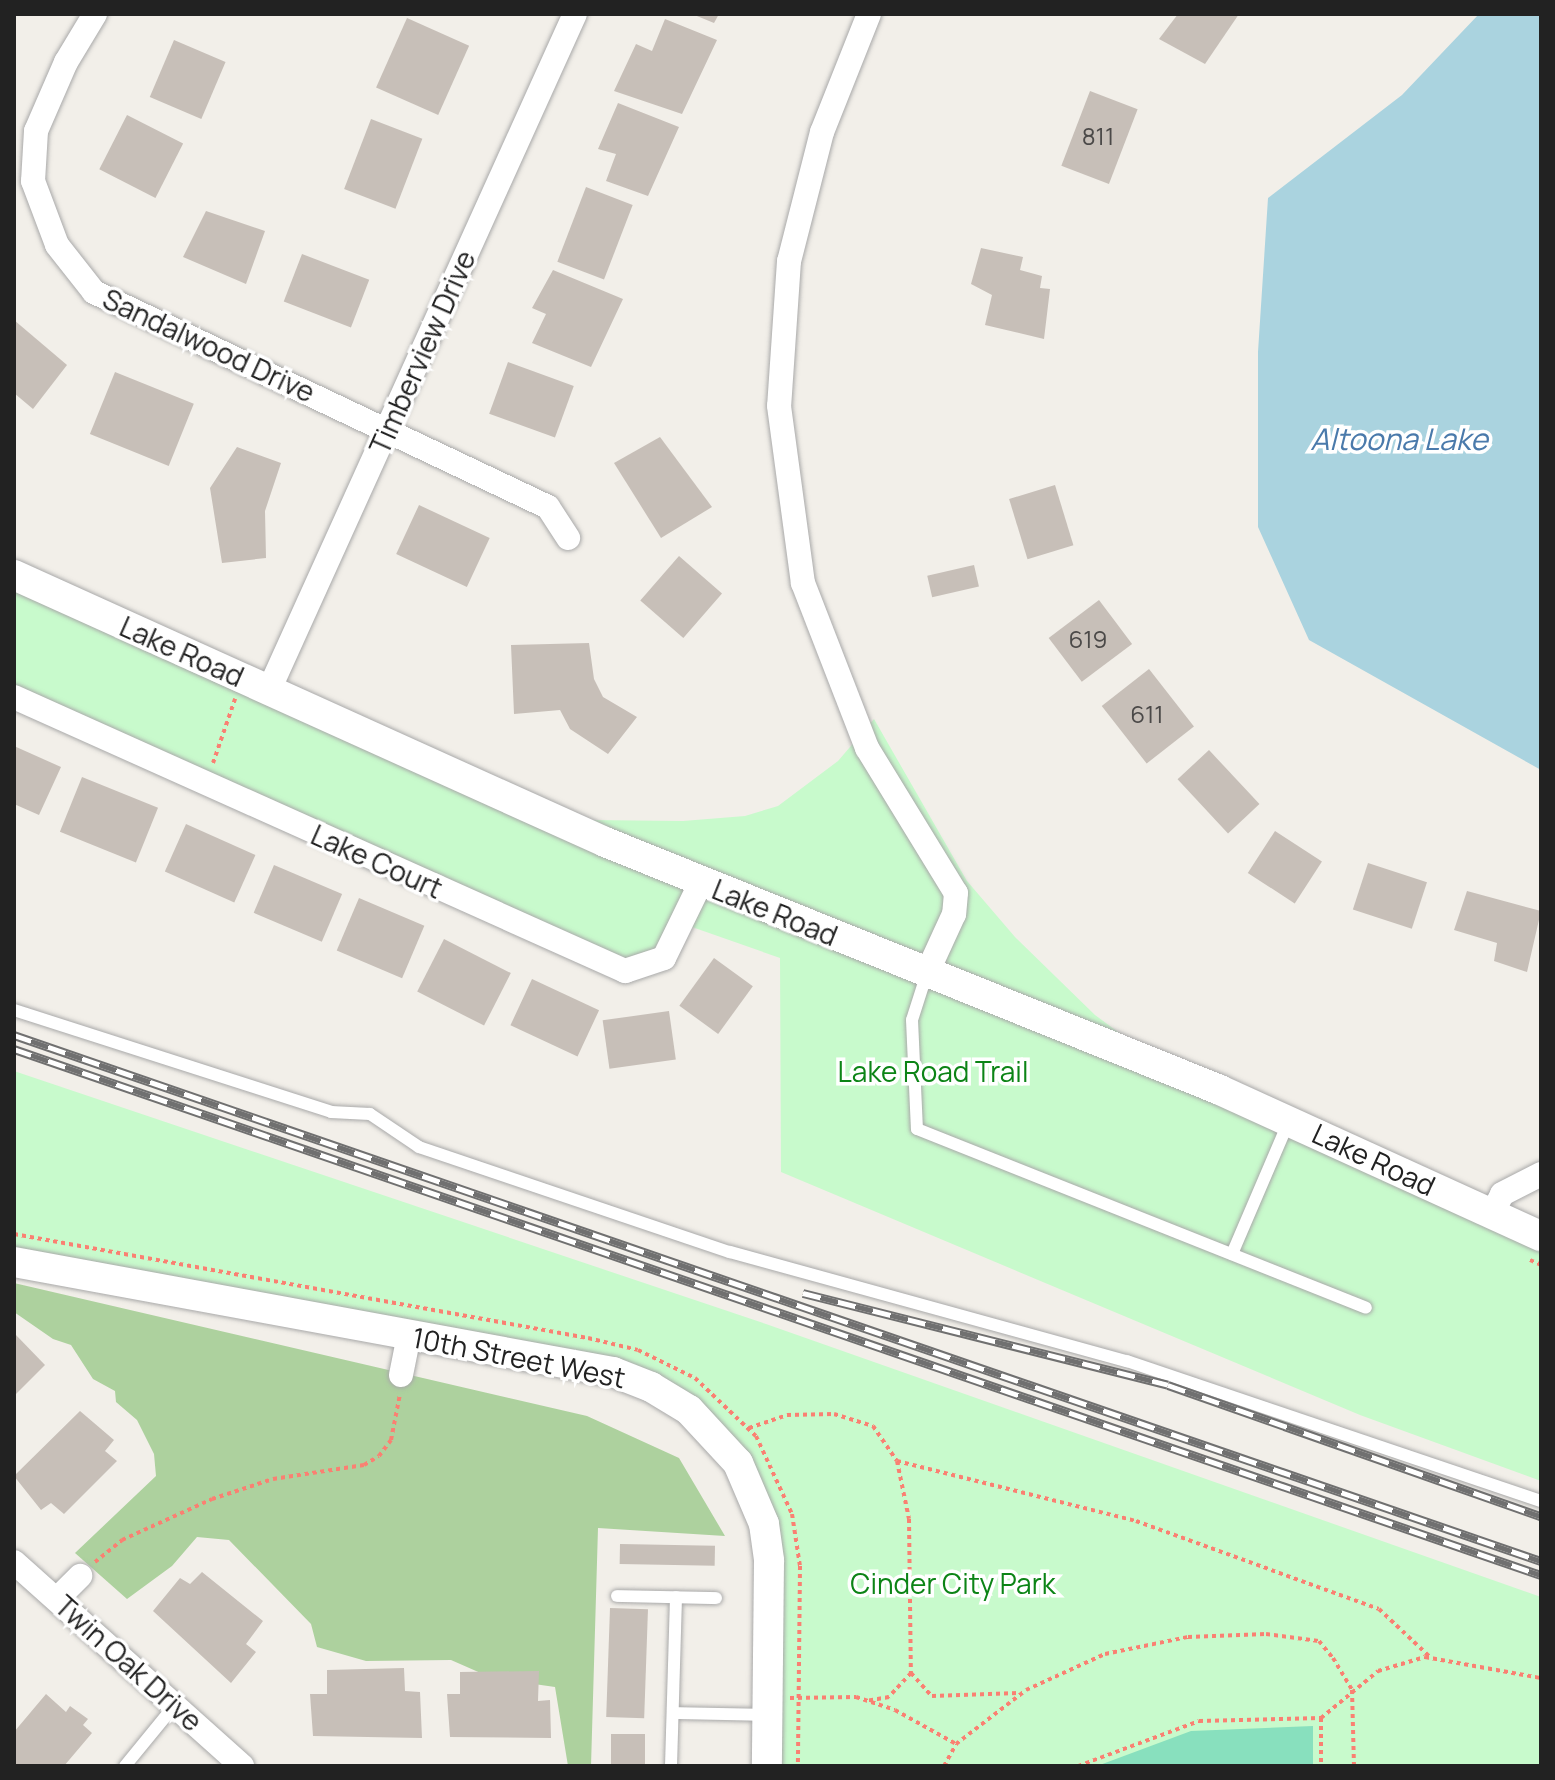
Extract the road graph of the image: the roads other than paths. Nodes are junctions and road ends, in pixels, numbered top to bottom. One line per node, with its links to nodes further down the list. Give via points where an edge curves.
1 (95, 14): 4 (street, Sandalwood Drive, via 66,62 36,131 33,181 57,245 94,292)
2 (575, 14): 4 (street, Timberview Drive)
3 (869, 14): 10 (street, via 822,132 789,261 779,406 803,583 867,748 956,893 954,914)
4 (387, 429): 5 (street, Sandalwood Drive, via 548,507); 7 (street, Timberview Drive)
5 (568, 538)
6 (14, 575): 7 (street, Lake Road)
7 (257, 684): 9 (street, Lake Road)
8 (14, 697): 9 (street, Lake Court, via 625,971 664,958)
9 (701, 882): 10 (street, Lake Road)
10 (927, 973): 12 (street, Lake Road); 16 (lane, via 912,1020 917,1129)
11 (14, 1010): 21 (lane, via 331,1112 370,1114 419,1147 730,1252 1127,1361)
12 (1289, 1120): 14 (street, Lake Road); 16 (lane)
13 (1541, 1174): 14 (street, via 1502,1194)
14 (1492, 1214): 15 (street, Lake Road)
15 (1541, 1236)
16 (1232, 1254): 18 (lane)
17 (14, 1262): 19 (street, 10th Street West)
18 (1366, 1308)
19 (409, 1335): 20 (street); 29 (street, 10th Street West, via 613,1372 661,1392 707,1425 738,1463 764,1524 769,1561)
20 (401, 1375)
21 (1541, 1501)
22 (14, 1562): 27 (street, Twin Oak Drive)
23 (80, 1576): 27 (street)
24 (617, 1596): 25 (lane)
25 (676, 1597): 26 (lane); 30 (lane)
26 (716, 1598)
27 (57, 1599): 28 (street, Twin Oak Drive)
28 (175, 1705): 31 (lane); 32 (street, Twin Oak Drive)
29 (768, 1707): 30 (lane); 34 (street, 10th Street West)
30 (673, 1713): 33 (lane)
31 (125, 1766)
32 (242, 1766)
33 (671, 1766)
34 (767, 1766)

